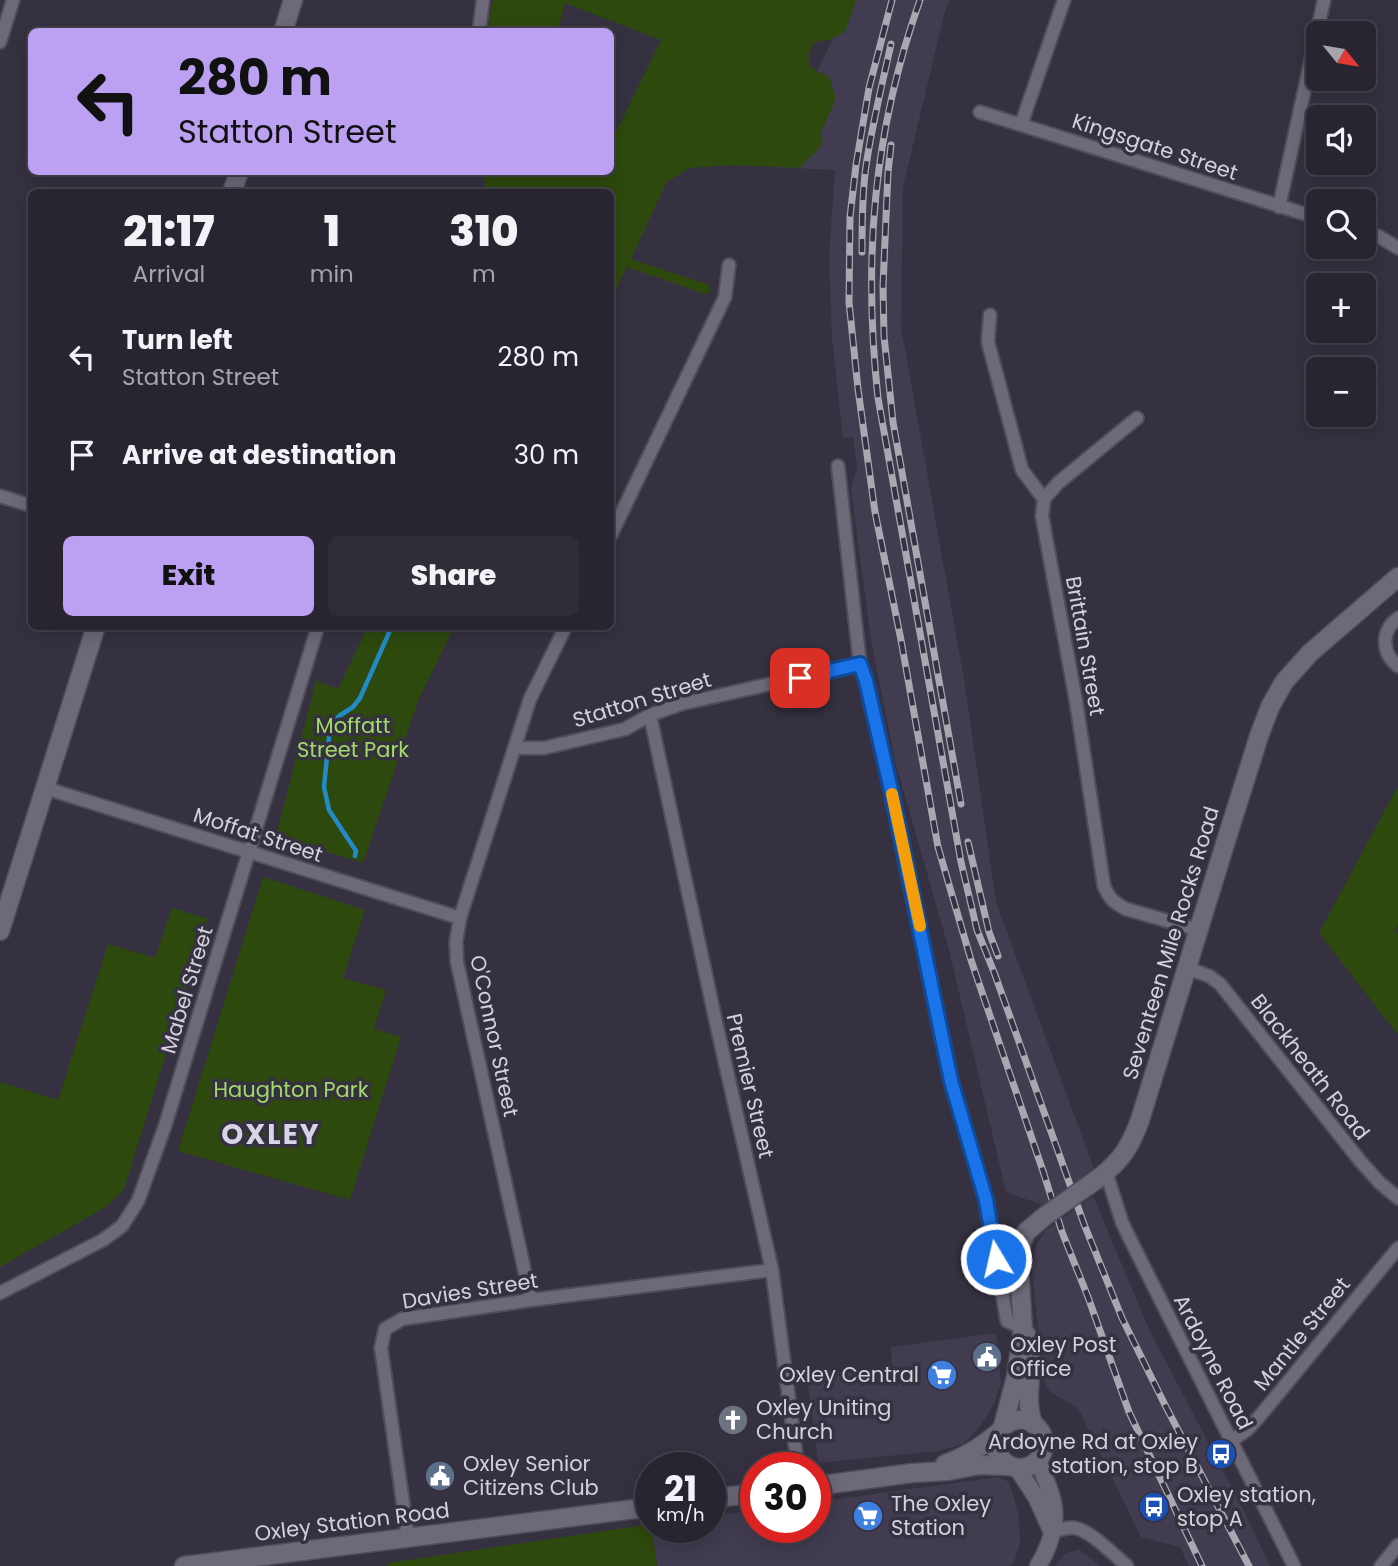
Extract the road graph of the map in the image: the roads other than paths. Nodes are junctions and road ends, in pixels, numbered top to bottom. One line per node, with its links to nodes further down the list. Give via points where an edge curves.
1 (13, 0): 8 (street)
2 (293, 0): 6 (main road)
3 (483, 0): 7 (street)
4 (1064, 0): 10 (street)
5 (1324, 0): 11 (street)
6 (284, 28)
7 (479, 28)
8 (0, 42)
9 (980, 112): 10 (street, Kingsgate Street)
10 (1021, 125): 11 (street, Kingsgate Street)
11 (1279, 207): 12 (street, Kingsgate Street)
12 (1306, 215)
13 (1376, 235): 14 (street)
14 (1398, 248)
15 (729, 265): 22 (street, via 725,297)
16 (990, 315): 20 (street, via 988,342 1022,470)
17 (1137, 418): 20 (street)
18 (838, 466): 28 (street)
19 (0, 496): 21 (street)
20 (1044, 499): 35 (street, Brittain Street, via 1042,516 1104,886 1110,898 1126,909)
21 (28, 505)
22 (614, 529)
23 (1398, 577): 35 (main road, Seventeen Mile Rocks Road, via 1310,653 1284,682 1259,736)
24 (1398, 618): 29 (street, via 1384,639 1386,652)
25 (95, 630): 32 (main road)
26 (317, 630): 33 (street, Mabel Street)
27 (564, 630): 31 (street, O'Connor Street, via 530,699)
28 (860, 664): 30 (street, Statton Street); 44 (street, via 951,1081 986,1200 1007,1321)
29 (1398, 666)
30 (650, 715): 31 (street, Statton Street, via 625,729 544,748); 41 (street, Premier Street)
31 (517, 746): 34 (street, O'Connor Street)
32 (45, 788): 33 (street, Moffat Street); 36 (main road)
33 (250, 852): 34 (street, Moffat Street); 42 (street, Mabel Street, via 138,1201 122,1226 103,1240)
34 (460, 918): 43 (street, O'Connor Street, via 457,962)
35 (1199, 930): 37 (main road, Seventeen Mile Rocks Road)
36 (0, 931)
37 (1187, 968): 38 (main road, Seventeen Mile Rocks Road, via 1131,1144 1120,1161); 39 (street, Blackheath Road, via 1220,984 1360,1162)
38 (1102, 1175): 44 (main road, Seventeen Mile Rocks Road, bridge, via 1026,1232 1018,1252); 47 (street, Ardoyne Road)
39 (1398, 1198)
40 (1398, 1248): 47 (street, Mantle Street, via 1259,1417)
41 (772, 1270): 43 (street, Davies Street); 48 (street, Premier Street)
42 (0, 1293)
43 (531, 1300): 55 (street, Davies Street, via 402,1319 385,1329 381,1348)
44 (1023, 1328): 45 (main road, Seventeen Mile Rocks Road, via 1030,1344 1028,1402); 46 (main road, Seventeen Mile Rocks Road, via 1016,1377)
45 (1033, 1423): 46 (main road, via 1017,1419); 49 (main road, via 1043,1436)
46 (1000, 1429): 50 (main road, via 995,1440 998,1455); 51 (main road, via 966,1455)
47 (1231, 1441): 60 (street, Ardoyne Road)
48 (796, 1452)
49 (1038, 1459): 50 (main road, via 1025,1468); 54 (street, via 1053,1503)
50 (1013, 1467): 51 (main road, via 979,1465); 54 (street, via 1036,1497)
51 (912, 1473): 52 (main road)
52 (831, 1484)
53 (635, 1509): 55 (main road, Oxley Station Road)
54 (1052, 1532): 58 (street); 59 (street, via 1079,1529)
55 (408, 1538): 57 (main road, Oxley Station Road)
56 (1398, 1545): 61 (street)
57 (184, 1566)
58 (1038, 1566)
59 (1127, 1566)
60 (1294, 1566)
61 (1381, 1566)

